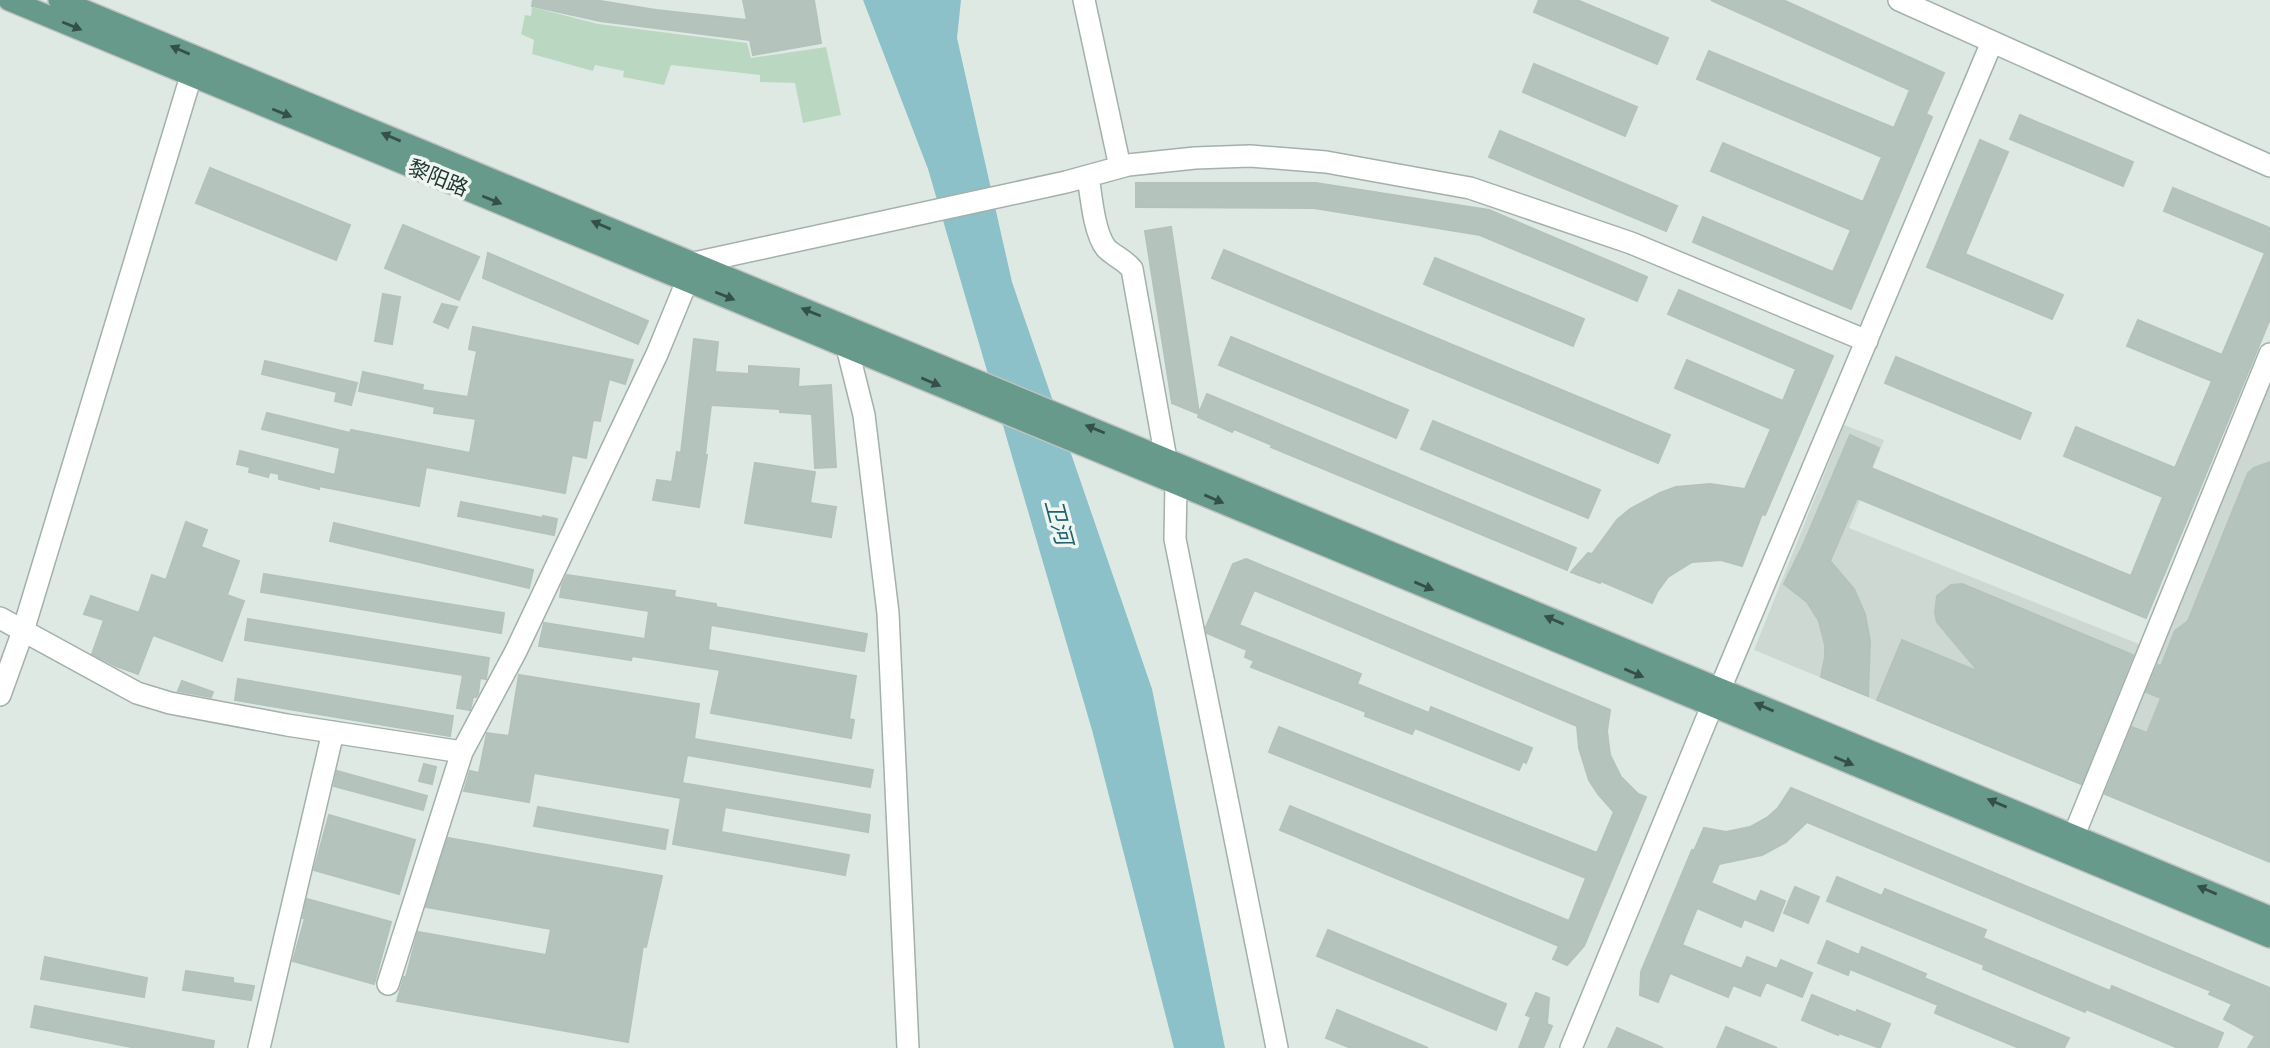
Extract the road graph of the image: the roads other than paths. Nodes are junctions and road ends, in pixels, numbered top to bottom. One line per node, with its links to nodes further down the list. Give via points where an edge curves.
1 (9, 0): 6 (main road, 黎阳路, one-way to 6)
2 (59, 0): 10 (main road, 黎阳路, one-way to 2)
3 (1084, 0): 8 (street)
4 (1899, 0): 5 (street)
5 (1992, 42): 7 (street); 11 (street)
6 (191, 76): 10 (main road, 黎阳路, one-way to 10); 18 (street)
7 (2270, 166)
8 (1120, 167): 9 (street); 11 (street, via 1250,156 1326,162 1470,188 1631,243)
9 (1088, 176): 10 (street); 15 (street, via 1099,235 1107,249 1132,269)
10 (690, 272): 12 (main road, 黎阳路, one-way to 12); 13 (main road, 黎阳路, one-way to 10); 22 (street, via 657,354 516,651)
11 (1867, 341): 20 (street)
12 (847, 347): 13 (main road, 黎阳路); 28 (street, via 864,415 888,613)
13 (871, 347): 15 (main road)
14 (2270, 354): 23 (street)
15 (1158, 462): 16 (main road); 20 (main road, one-way to 15)
16 (1176, 483): 20 (main road, one-way to 20); 29 (street, via 1175,539)
17 (0, 618): 18 (street)
18 (23, 631): 19 (street); 21 (street, via 136,693)
19 (0, 695)
20 (1716, 697): 23 (main road, one-way to 20); 25 (main road, one-way to 25); 30 (street)
21 (333, 732): 22 (street); 27 (street)
22 (462, 752): 26 (street)
23 (2074, 835): 24 (main road, one-way to 23)
24 (2270, 916)
25 (2270, 937)
26 (388, 984)
27 (259, 1048)
28 (908, 1048)
29 (1277, 1048)
30 (1571, 1048)

